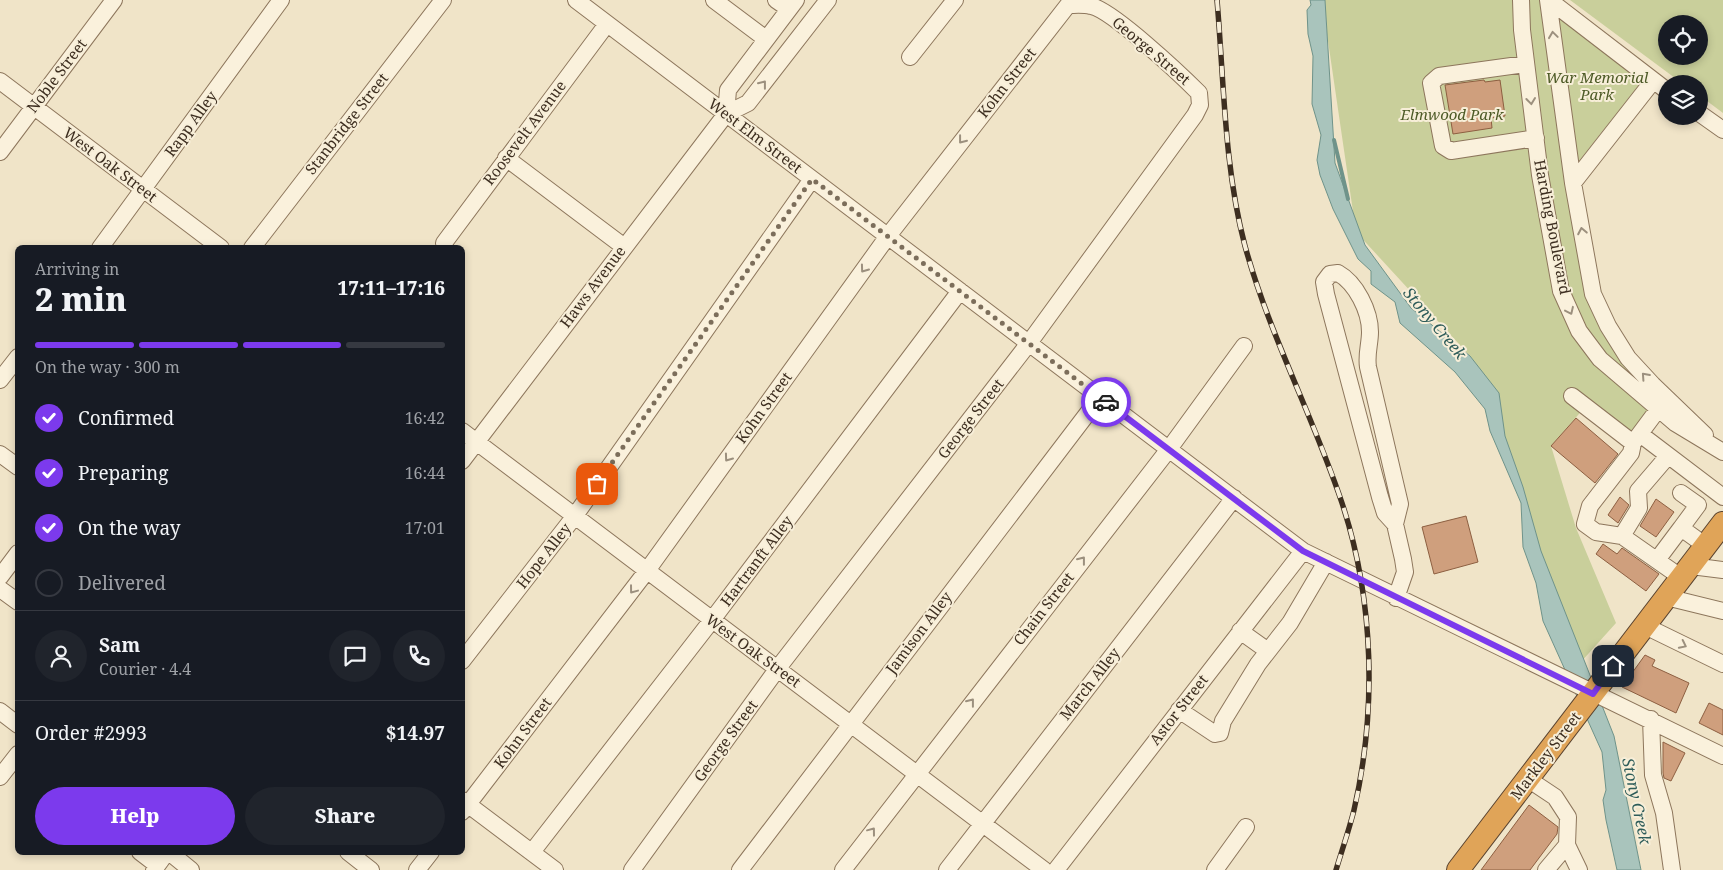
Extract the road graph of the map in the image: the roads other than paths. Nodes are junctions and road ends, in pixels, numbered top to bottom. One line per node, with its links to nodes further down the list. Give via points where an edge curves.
1 (114, 0): 19 (street, Noble Street)
2 (281, 0): 28 (street, Rapp Alley)
3 (443, 0): 33 (street, Stanbridge Street)
4 (576, 0): 12 (street, West Elm Street)
5 (714, 0): 13 (street)
6 (955, 0): 14 (street)
7 (1521, 0): 15 (street, Harding Boulevard)
8 (1548, 0): 17 (street); 27 (street, Harding Boulevard, one-way to 8)
9 (823, 2): 20 (street, Haws Avenue, one-way to 9, via 748,103)
10 (787, 3): 13 (street)
11 (1068, 5): 29 (street, Kohn Street, one-way to 29); 36 (street, George Street, via 1101,9 1129,30 1198,93 1200,105)
12 (607, 24): 20 (street, West Elm Street); 25 (street, Roosevelt Avenue)
13 (766, 39): 20 (street, via 728,90)
14 (910, 57)
15 (1526, 64): 23 (street, Harding Boulevard, one-way to 23); 23 (street, via 1439,76 1431,83 1443,146 1451,151)
16 (0, 81): 19 (street, West Oak Street)
17 (1658, 84)
18 (1658, 88): 27 (street)
19 (34, 107): 24 (street, Noble Street); 28 (street, West Oak Street)
20 (726, 114): 26 (street, West Elm Street); 34 (street, Haws Avenue)
21 (1708, 119): 22 (street)
22 (1723, 130)
23 (1536, 138): 42 (street, Harding Boulevard, one-way to 42, via 1561,291 1579,331 1600,359)
24 (0, 152)
25 (506, 158): 30 (street, Roosevelt Avenue); 34 (street)
26 (812, 179): 29 (street, West Elm Street); 55 (street, Hope Alley)
27 (1573, 183): 42 (street, Harding Boulevard, one-way to 27, via 1628,358 1593,294)
28 (143, 190): 31 (street, Rapp Alley); 32 (street, West Oak Street)
29 (888, 236): 35 (street, West Elm Street); 66 (street, Kohn Street, one-way to 66)
30 (444, 243)
31 (102, 245)
32 (217, 245)
33 (254, 245)
34 (624, 246): 45 (street, Haws Avenue)
35 (960, 291): 36 (street, West Elm Street); 74 (street, Hartranft Alley)
36 (1029, 344): 41 (street, West Elm Street); 80 (street, George Street)
37 (1244, 346): 46 (street, Chain Street)
38 (15, 361): 39 (street)
39 (0, 380)
40 (1572, 396): 44 (street)
41 (1100, 397): 46 (street, West Elm Street); 86 (street, Jamison Alley)
42 (1663, 404): 44 (street); 47 (street, Harding Boulevard)
43 (465, 433): 45 (street, West Oak Street)
44 (1636, 439): 49 (street); 59 (street, via 1631,453 1590,506 1585,524 1596,532)
45 (477, 442): 50 (street, Haws Avenue); 55 (street, West Oak Street)
46 (1169, 449): 54 (street, West Elm Street); 89 (street, Chain Street, one-way to 46)
47 (1720, 450)
48 (0, 454): 51 (street)
49 (1668, 456): 53 (street); 59 (street, via 1638,491 1639,508)
50 (465, 457)
51 (15, 465)
52 (1682, 493): 58 (street, via 1698,505)
53 (1723, 497)
54 (1234, 498): 61 (street, West Elm Street); 94 (street, March Alley)
55 (574, 516): 66 (street, West Oak Street); 78 (street, Hope Alley)
56 (1723, 523): 60 (highway, Markley Street)
57 (1395, 524): 57 (street, via 1385,513 1380,497 1328,304 1324,282 1330,274 1338,273 1353,285 1369,319 1368,366 1400,504); 71 (street, via 1406,572)
58 (1681, 528): 60 (street); 63 (street)
59 (1622, 536): 63 (street)
60 (1706, 546): 67 (highway, Markley Street)
61 (1303, 551): 64 (street, West Elm Street); 76 (street, Astor Street)
62 (15, 558): 68 (street)
63 (1657, 560): 67 (street)
64 (1326, 562): 71 (street, West Elm Street); 77 (street, via 1290,623)
65 (1723, 570): 67 (street)
66 (646, 572): 74 (street, West Oak Street); 92 (street, Kohn Street, one-way to 92)
67 (1687, 572): 70 (highway, Markley Street)
68 (0, 577)
69 (0, 589): 72 (street)
70 (1666, 597): 73 (street); 75 (highway, Markley Street)
71 (1396, 598): 81 (street, West Elm Street)
72 (15, 600)
73 (1723, 611)
74 (712, 620): 80 (street, West Oak Street); 97 (street, Hartranft Alley)
75 (1643, 625): 79 (street, one-way to 79); 81 (highway, Markley Street)
76 (1240, 630): 77 (street); 82 (street, Astor Street)
77 (1268, 651): 82 (street, via 1223,721 1220,733 1215,734)
78 (465, 657)
79 (1723, 664)
80 (778, 668): 86 (street, West Oak Street); 106 (street, George Street)
81 (1593, 694): 84 (street, West Elm Street); 91 (highway, Markley Street)
82 (1179, 710): 111 (street, Astor Street)
83 (0, 711): 85 (street)
84 (1651, 720): 87 (street, West Elm Street); 116 (street, via 1653,775 1664,813)
85 (15, 723)
86 (850, 724): 89 (street, West Oak Street); 107 (street, Jamison Alley)
87 (1723, 756)
88 (15, 758): 90 (street)
89 (915, 774): 94 (street, West Oak Street); 108 (street, Chain Street, one-way to 89)
90 (0, 777)
91 (1528, 779): 96 (street, via 1555,797 1568,817); 113 (highway, Markley Street)
92 (465, 804)
93 (465, 806): 97 (street)
94 (981, 824): 109 (street, March Alley); 110 (street, West Oak Street)
95 (1246, 827): 112 (street)
96 (1567, 845): 114 (street); 115 (street)
97 (532, 852): 105 (street)
98 (148, 855): 101 (street)
99 (352, 855): 103 (street)
100 (429, 855): 104 (street)
101 (161, 860): 102 (street)
102 (191, 870)
103 (371, 870)
104 (417, 870)
105 (555, 870)
106 (632, 870)
107 (740, 870)
108 (843, 870)
109 (947, 870)
110 (1044, 870)
111 (1056, 870)
112 (1215, 870)
113 (1458, 870)
114 (1546, 870)
115 (1579, 870)
116 (1672, 870)

